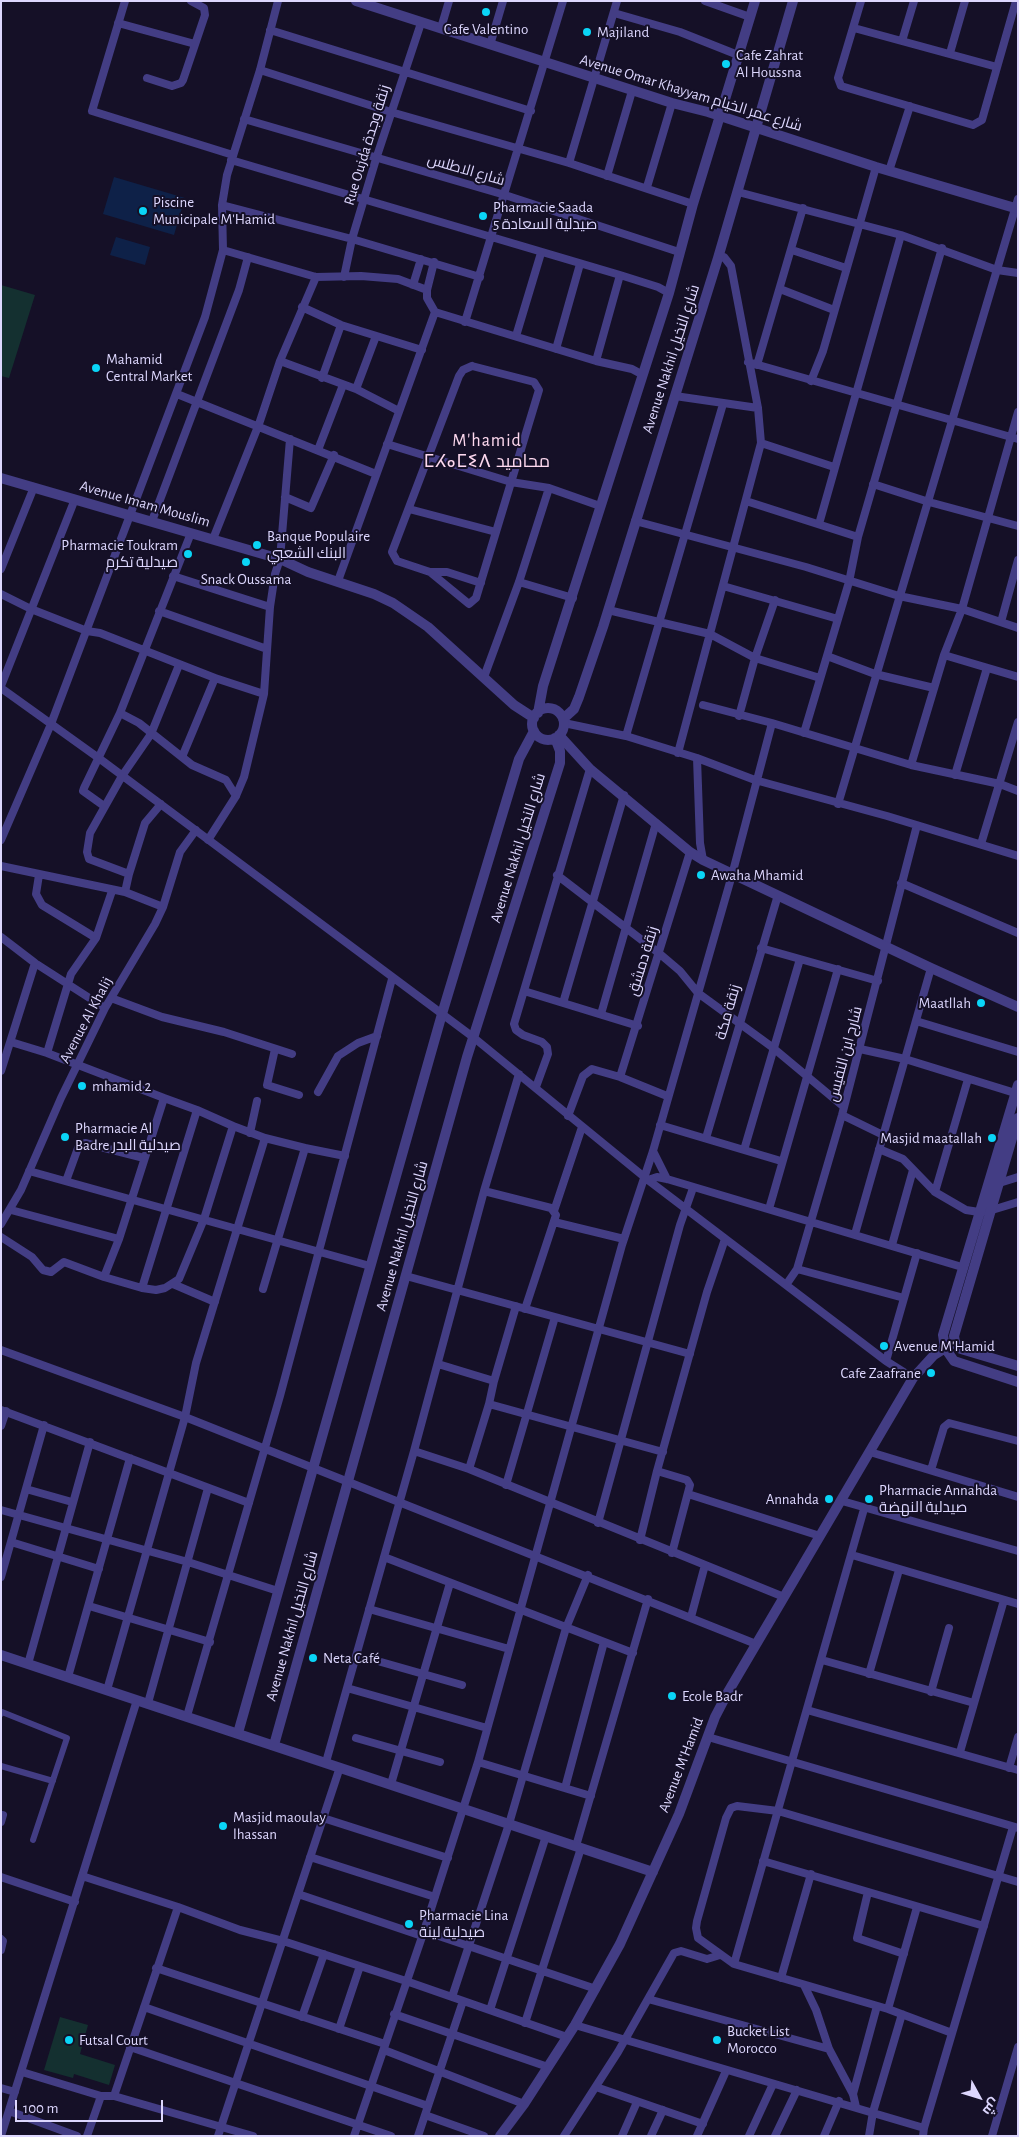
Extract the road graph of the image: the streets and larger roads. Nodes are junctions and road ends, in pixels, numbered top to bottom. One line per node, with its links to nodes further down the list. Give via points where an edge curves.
1 (125, 1): 18 (street)
2 (191, 1): 24 (street, via 201,5 205,11)
3 (278, 1): 22 (street)
4 (356, 1): 19 (street, Avenue Omar Khayyam شارع عمر الخيام)
5 (449, 1): 20 (street)
6 (503, 1): 25 (street)
7 (563, 1): 28 (street)
8 (618, 1): 16 (street)
9 (705, 1): 17 (street)
10 (755, 1): 17 (street, Avenue Nakhil شارع النخيل)
11 (793, 1): 41 (street, Avenue Nakhil شارع النخيل)
12 (862, 1): 21 (street)
13 (914, 1): 23 (street)
14 (964, 1): 26 (street)
15 (1017, 1): 29 (street)
16 (614, 13): 27 (street, via 680,32); 33 (street)
17 (750, 17): 27 (street, Avenue Nakhil شارع النخيل)
18 (118, 23): 24 (street); 43 (street, via 92,110)
19 (421, 23): 20 (street, Avenue Omar Khayyam شارع عمر الخيام); 31 (street, Rue Oujda زنقة وجدة)
20 (440, 28): 25 (street, Avenue Omar Khayyam شارع عمر الخيام)
21 (854, 28): 23 (street); 36 (street, via 838,78 841,86)
22 (270, 30): 30 (street); 31 (street)
23 (902, 41): 26 (street)
24 (195, 44): 32 (street, via 181,83 172,86)
25 (490, 45): 28 (street, Avenue Omar Khayyam شارع عمر الخيام)
26 (950, 53): 29 (street)
27 (738, 55): 39 (street, Avenue Nakhil شارع النخيل)
28 (545, 62): 33 (street, Avenue Omar Khayyam شارع عمر الخيام); 37 (street)
29 (997, 67): 36 (street, via 979,124 973,126)
30 (260, 70): 38 (street); 40 (street)
31 (404, 73): 37 (street); 38 (street, Rue Oujda زنقة وجدة)
32 (147, 78)
33 (593, 78): 34 (street, Avenue Omar Khayyam شارع عمر الخيام); 45 (street)
34 (632, 91): 35 (street, Avenue Omar Khayyam شارع عمر الخيام); 48 (street)
35 (672, 103): 39 (street, Avenue Omar Khayyam شارع عمر الخيام); 49 (street)
36 (910, 106): 47 (street)
37 (531, 111): 42 (street)
38 (392, 112): 42 (street); 44 (street, Rue Oujda زنقة وجدة)
39 (719, 116): 41 (street, Avenue Omar Khayyam شارع عمر الخيام); 53 (street, Avenue Nakhil شارع النخيل)
40 (244, 119): 43 (street); 44 (street, شارع الاطلس)
41 (758, 128): 46 (street, Avenue Omar Khayyam شارع عمر الخيام); 50 (street, Avenue Nakhil شارع النخيل)
42 (519, 149): 45 (street); 51 (street)
43 (232, 158): 52 (street); 54 (street)
44 (376, 159): 51 (street, شارع الاطلس); 52 (street, Rue Oujda زنقة وجدة)
45 (569, 163): 48 (street)
46 (876, 167): 47 (street, Avenue Omar Khayyam شارع عمر الخيام); 57 (street)
47 (890, 171): 55 (street, Avenue Omar Khayyam شارع عمر الخيام)
48 (607, 176): 49 (street)
49 (647, 188): 53 (street)
50 (738, 192): 56 (street); 67 (street, Avenue Nakhil شارع النخيل)
51 (505, 195): 59 (street); 64 (street, شارع الاطلس)
52 (364, 200): 59 (street); 60 (street, Rue Oujda زنقة وجدة)
53 (693, 204): 64 (street, Avenue Nakhil شارع النخيل)
54 (222, 205): 60 (street); 62 (street)
55 (1017, 205): 72 (street)
56 (803, 208): 57 (street); 63 (street)
57 (860, 225): 58 (street); 71 (street)
58 (901, 235): 61 (street); 101 (street)
59 (493, 238): 65 (street); 77 (street)
60 (352, 239): 68 (street); 76 (street, Rue Oujda زنقة وجدة)
61 (942, 248): 72 (street); 104 (street)
62 (223, 250): 66 (street); 100 (street, via 208,310)
63 (792, 250): 71 (street); 79 (street)
64 (680, 252): 81 (street, Avenue Nakhil شارع النخيل)
65 (541, 253): 70 (street); 88 (street)
66 (248, 257): 75 (street); 103 (street)
67 (718, 258): 93 (street, via 724,257 731,266); 102 (street, Avenue Nakhil شارع النخيل)
68 (421, 259): 69 (street); 78 (street)
69 (434, 262): 77 (street); 80 (street)
70 (580, 264): 74 (street); 89 (street)
71 (846, 268): 83 (street)
72 (997, 270): 73 (street); 109 (street)
73 (1018, 273)
74 (620, 275): 81 (street); 91 (street)
75 (316, 277): 76 (street); 82 (street)
76 (344, 277): 78 (street, via 392,279)
77 (480, 277): 85 (street)
78 (413, 285): 80 (street)
79 (780, 289): 83 (street); 94 (street)
80 (427, 290): 84 (street, via 427,298)
81 (669, 293): 95 (street, Avenue Nakhil شارع النخيل)
82 (302, 307): 86 (street); 92 (street)
83 (834, 310): 97 (street)
84 (435, 312): 85 (street); 90 (street)
85 (465, 322): 88 (street)
86 (341, 325): 87 (street); 96 (street)
87 (376, 336): 90 (street); 99 (street)
88 (516, 336): 89 (street)
89 (556, 349): 91 (street)
90 (422, 350): 107 (street)
91 (596, 361): 95 (street, via 632,369)
92 (280, 362): 96 (street); 110 (street)
93 (748, 362): 94 (street); 106 (street)
94 (757, 365): 97 (street)
95 (643, 375): 129 (street, Avenue Nakhil شارع النخيل)
96 (322, 378): 98 (street)
97 (811, 381): 101 (street)
98 (343, 385): 99 (street); 115 (street)
99 (356, 389): 107 (street)
100 (177, 394): 103 (street); 131 (street)
101 (855, 394): 104 (street); 118 (street)
102 (675, 396): 105 (street); 134 (street, Avenue Nakhil شارع النخيل)
103 (197, 402): 110 (street); 133 (street)
104 (897, 403): 109 (street); 122 (street)
105 (723, 404): 106 (street); 139 (street)
106 (758, 408): 113 (street)
107 (399, 411): 114 (street)
108 (1018, 412): 111 (street)
109 (952, 421): 111 (street); 128 (street)
110 (258, 424): 112 (street); 141 (street)
111 (1014, 438): 132 (street)
112 (290, 439): 115 (street); 125 (street)
113 (760, 443): 118 (street); 127 (street)
114 (387, 444): 117 (street); 119 (street)
115 (318, 450): 116 (street)
116 (334, 455): 119 (street); 125 (street, via 311,508)
117 (428, 457): 121 (street); 121 (street, via 463,370 472,366 534,382 538,395); 130 (street)
118 (834, 468): 135 (street)
119 (376, 474): 148 (street)
120 (1, 478): 123 (street, Avenue Imam Mouslim)
121 (511, 482): 124 (street); 137 (street)
122 (873, 484): 128 (street); 140 (street)
123 (34, 487): 126 (street, Avenue Imam Mouslim); 145 (street)
124 (549, 488): 129 (street); 149 (street)
125 (285, 497): 143 (street)
126 (75, 499): 131 (street, Avenue Imam Mouslim); 159 (street)
127 (746, 501): 135 (street); 142 (street)
128 (928, 502): 132 (street); 155 (street)
129 (600, 506): 156 (street, Avenue Nakhil شارع النخيل)
130 (409, 509): 137 (street); 146 (street, via 392,556)
131 (130, 515): 133 (street, Avenue Imam Mouslim); 167 (street)
132 (988, 518): 136 (street); 160 (street)
133 (152, 521): 138 (street, Avenue Imam Mouslim)
134 (635, 521): 139 (street); 161 (street, Avenue Nakhil شارع النخيل)
135 (818, 524): 140 (street)
136 (1018, 526)
137 (496, 532): 151 (street)
138 (191, 533): 141 (street, Avenue Imam Mouslim); 147 (street)
139 (687, 534): 142 (street); 164 (street)
140 (858, 537): 150 (street)
141 (213, 539): 143 (street, Avenue Imam Mouslim)
142 (733, 547): 150 (street); 153 (street)
143 (280, 559): 148 (street, Avenue Imam Mouslim); 158 (street)
144 (1018, 560): 152 (street)
145 (1, 569)
146 (430, 572): 151 (street, via 447,572); 151 (street, via 469,604 476,598)
147 (173, 576): 158 (street); 162 (street)
148 (338, 581): 177 (street, Avenue Imam Mouslim, via 374,594 413,616)
149 (520, 582): 156 (street); 177 (street)
150 (849, 582): 155 (street); 163 (street)
151 (481, 583)
152 (1014, 583): 165 (street)
153 (722, 586): 157 (street); 168 (street)
154 (1, 594): 159 (street)
155 (899, 596): 160 (street); 176 (street)
156 (573, 598): 186 (street, Avenue Nakhil شارع النخيل)
157 (775, 600): 163 (street); 173 (street)
158 (270, 607): 169 (street)
159 (31, 609): 167 (street); 181 (street)
160 (962, 609): 165 (street); 171 (street)
161 (608, 610): 164 (street); 188 (street, Avenue Nakhil شارع النخيل, via 579,697)
162 (159, 611): 169 (street); 170 (street)
163 (838, 619): 172 (street)
164 (659, 622): 168 (street); 195 (street)
165 (1001, 622): 166 (street)
166 (1018, 628)
167 (87, 630): 170 (street); 191 (street)
168 (710, 634): 173 (street); 199 (street)
169 (267, 649): 183 (street)
170 (144, 650): 174 (street); 185 (street)
171 (944, 655): 175 (street); 182 (street)
172 (827, 656): 176 (street); 180 (street)
173 (755, 658): 180 (street); 187 (street)
174 (179, 665): 179 (street); 194 (street)
175 (988, 668): 178 (street); 206 (street)
176 (875, 674): 182 (street); 197 (street)
177 (484, 677): 186 (street, Avenue Imam Mouslim, via 514,705)
178 (1018, 677)
179 (215, 678): 183 (street); 200 (street)
180 (820, 678): 193 (street)
181 (1, 687): 191 (street)
182 (934, 688): 204 (street)
183 (264, 694): 211 (street, via 244,777)
184 (703, 706): 187 (street)
185 (120, 713): 194 (street, via 139,722); 203 (street)
186 (536, 715): 188 (street, via 544,709 554,710); 192 (street)
187 (739, 716): 190 (street)
188 (564, 721): 195 (street); 196 (street)
189 (1018, 722): 209 (street)
190 (772, 723): 193 (street); 208 (street)
191 (51, 724): 203 (street); 216 (street)
192 (534, 731): 196 (street, via 543,739); 258 (street, Avenue Nakhil شارع النخيل, via 519,759)
193 (804, 733): 197 (street)
194 (152, 734): 200 (street); 207 (street)
195 (626, 736): 199 (street)
196 (557, 737): 198 (street); 201 (street, Avenue Nakhil شارع النخيل)
197 (854, 749): 204 (street); 214 (street)
198 (572, 750): 201 (street); 205 (street)
199 (678, 753): 202 (street)
200 (182, 757): 211 (street, via 226,780)
201 (560, 758): 264 (street, Avenue Nakhil شارع النخيل)
202 (697, 758): 208 (street); 225 (street)
203 (100, 759): 207 (street); 215 (street, via 83,791)
204 (911, 766): 206 (street)
205 (590, 769): 212 (street); 230 (street)
206 (955, 775): 209 (street)
207 (122, 776): 213 (street); 215 (street)
208 (755, 780): 214 (street); 228 (street)
209 (1000, 784): 210 (street); 222 (street)
210 (1018, 791)
211 (236, 796): 221 (street)
212 (624, 796): 217 (street); 235 (street)
213 (161, 804): 219 (street); 227 (street, via 145,823)
214 (838, 804): 218 (street)
215 (104, 806): 227 (street, via 90,834 89,859)
216 (5, 822): 220 (street)
217 (656, 823): 223 (street); 237 (street)
218 (917, 826): 222 (street); 231 (street, شارح ابن النفيس)
219 (196, 830): 221 (street); 236 (street, Avenue Al Khalij, via 180,852)
220 (1, 840)
221 (208, 840): 249 (street)
222 (981, 844): 224 (street)
223 (690, 852): 225 (street); 244 (street, زنقة دمشق)
224 (1018, 856)
225 (703, 860): 228 (street)
226 (1, 866): 229 (street)
227 (129, 874): 233 (street)
228 (732, 874): 234 (street); 253 (street)
229 (38, 875): 232 (street); 240 (street, via 36,894 42,905)
230 (557, 875): 235 (street); 252 (street)
231 (901, 883): 238 (street); 241 (street, شارح ابن النفيس)
232 (112, 891): 233 (street); 240 (street)
233 (125, 892): 236 (street)
234 (778, 895): 241 (street); 243 (street, زنقة مكة)
235 (592, 901): 237 (street); 255 (street)
236 (163, 907): 254 (street, Avenue Al Khalij)
237 (626, 927): 244 (street); 259 (street)
238 (1018, 933)
239 (3, 938): 242 (street); 246 (street)
240 (96, 938): 251 (street, via 71,974)
241 (885, 946): 247 (street); 250 (street, شارح ابن النفيس)
242 (1, 948)
243 (761, 948): 245 (street); 261 (street, زنقة مكة)
244 (660, 954): 253 (street); 262 (street, زنقة دمشق)
245 (800, 960): 248 (street); 266 (street)
246 (35, 963): 251 (street); 265 (street)
247 (931, 968): 256 (street); 260 (street)
248 (838, 969): 250 (street); 276 (street)
249 (392, 979): 258 (street); 263 (street)
250 (878, 980): 268 (street, شارح ابن النفيس)
251 (68, 985): 257 (street); 270 (street)
252 (524, 991): 255 (street); 279 (street, via 514,1024 516,1030 547,1047 548,1054)
253 (698, 993): 261 (street); 283 (street)
254 (111, 998): 257 (street, Avenue Al Khalij); 267 (street, via 162,1017)
255 (563, 1003): 259 (street)
256 (1018, 1007)
257 (105, 1008): 273 (street, Avenue Al Khalij)
258 (442, 1014): 264 (street); 338 (street, Avenue Nakhil شارع النخيل)
259 (601, 1014): 262 (street)
260 (916, 1021): 269 (street); 272 (street)
261 (738, 1024): 266 (street); 296 (street, زنقة مكة)
262 (638, 1026): 277 (street, زنقة دمشق)
263 (377, 1036): 281 (street, via 338,1056); 301 (street)
264 (473, 1037): 275 (street); 341 (street, Avenue Nakhil شارع النخيل)
265 (11, 1042): 270 (street); 274 (street)
266 (772, 1047): 276 (street); 299 (street)
267 (275, 1049): 271 (street); 282 (street, via 267,1085)
268 (860, 1049): 272 (street); 287 (street, شارح ابن النفيس)
269 (1018, 1052)
270 (47, 1053): 273 (street)
271 (292, 1054)
272 (905, 1059): 278 (street); 294 (street)
273 (77, 1065): 284 (street); 305 (street, Avenue Al Khalij)
274 (1, 1071)
275 (519, 1074): 279 (street); 313 (street)
276 (806, 1075): 287 (street); 303 (street)
277 (620, 1077): 283 (street); 288 (street, via 587,1071)
278 (968, 1079): 280 (street); 314 (street)
279 (536, 1088): 288 (street)
280 (1017, 1090): 311 (street)
281 (318, 1092)
282 (299, 1095)
283 (667, 1096): 290 (street)
284 (164, 1098): 286 (street); 302 (street)
285 (257, 1101): 293 (street)
286 (197, 1110): 291 (street); 318 (street)
287 (843, 1111): 294 (street); 325 (street, شارح ابن النفيس)
288 (568, 1116): 292 (street)
289 (1018, 1118): 310 (street)
290 (660, 1125): 296 (street); 300 (street)
291 (233, 1126): 293 (street); 324 (street)
292 (582, 1127): 306 (street); 322 (street)
293 (250, 1133): 295 (street)
294 (883, 1135): 298 (street)
295 (265, 1138): 297 (street); 328 (street)
296 (706, 1138): 299 (street)
297 (305, 1148): 301 (street); 334 (street)
298 (879, 1149): 304 (street, via 897,1154); 329 (street)
299 (744, 1150): 303 (street)
300 (652, 1151): 306 (street); 308 (street)
301 (345, 1156): 336 (street)
302 (144, 1158): 309 (street, via 85,1143 78,1148); 315 (street)
303 (781, 1161): 319 (street)
304 (913, 1170): 314 (street); 335 (street)
305 (29, 1172): 309 (street); 320 (street, Avenue Al Khalij)
306 (646, 1178): 308 (street); 317 (street); 332 (street)
307 (1018, 1178): 310 (street)
308 (667, 1179): 312 (street)
309 (66, 1181): 315 (street)
310 (999, 1184): 311 (street); 321 (street)
311 (987, 1186): 323 (street)
312 (693, 1188): 317 (street); 319 (street)
313 (484, 1191): 322 (street); 347 (street)
314 (935, 1192): 323 (street, via 966,1210)
315 (131, 1199): 318 (street); 331 (street)
316 (1018, 1202): 321 (street)
317 (687, 1208): 333 (street); 355 (street)
318 (165, 1209): 324 (street); 345 (street)
319 (769, 1209): 325 (street)
320 (11, 1210): 327 (street, Avenue Al Khalij); 331 (street)
321 (992, 1210): 323 (street); 354 (street, via 955,1327)
322 (554, 1211): 326 (street)
323 (979, 1212): 339 (street)
324 (204, 1219): 328 (street); 343 (street, via 184,1269)
325 (812, 1221): 329 (street); 340 (street, شارح ابن النفيس)
326 (554, 1222): 332 (street); 351 (street)
327 (1, 1224)
328 (239, 1228): 334 (street); 349 (street)
329 (855, 1234): 335 (street)
330 (1, 1237): 342 (street, via 32,1257 43,1270 51,1272 64,1262)
331 (119, 1239): 342 (street)
332 (624, 1239): 353 (street)
333 (725, 1239): 344 (street); 358 (street)
334 (278, 1240): 336 (street); 346 (street)
335 (892, 1245): 337 (street)
336 (319, 1250): 338 (street); 375 (street)
337 (917, 1253): 339 (street); 348 (street)
338 (370, 1266): 380 (street, Avenue Nakhil شارع النخيل)
339 (962, 1267): 356 (street, via 943,1335)
340 (797, 1269): 344 (street, شارح ابن النفيس); 348 (street)
341 (406, 1276): 347 (street); 385 (street, Avenue Nakhil شارع النخيل)
342 (104, 1277): 345 (street)
343 (173, 1284): 345 (street, via 156,1290); 349 (street)
344 (786, 1285): 359 (street)
345 (142, 1288)
346 (263, 1289)
347 (458, 1290): 350 (street); 360 (street)
348 (904, 1298): 359 (street)
349 (215, 1302): 368 (street, via 196,1364)
350 (516, 1306): 351 (street); 363 (street)
351 (525, 1309): 352 (street)
352 (555, 1317): 353 (street); 367 (street)
353 (599, 1329): 355 (street); 371 (street)
354 (955, 1342): 356 (street, Avenue M'Hamid); 361 (street, via 966,1352)
355 (648, 1343): 358 (street); 372 (street)
356 (945, 1348): 362 (street, Avenue M'Hamid, via 925,1363); 364 (street, via 958,1364)
357 (1, 1350): 368 (street)
358 (690, 1354): 377 (street)
359 (886, 1361): 362 (street)
360 (438, 1364): 363 (street); 376 (street)
361 (1018, 1366)
362 (913, 1378): 378 (street, Avenue M'Hamid)
363 (494, 1381): 365 (street)
364 (1018, 1382)
365 (489, 1404): 367 (street); 381 (street)
366 (3, 1410): 369 (street); 370 (street)
367 (527, 1416): 371 (street); 386 (street)
368 (185, 1418): 375 (street); 384 (street)
369 (44, 1425): 374 (street); 388 (street)
370 (1, 1426)
371 (572, 1427): 372 (street); 395 (street)
372 (621, 1440): 377 (street); 399 (street)
373 (1018, 1441): 382 (street, via 949,1423 944,1427)
374 (90, 1442): 379 (street); 392 (street)
375 (265, 1449): 380 (street); 394 (street)
376 (414, 1451): 381 (street); 393 (street)
377 (663, 1452): 383 (street)
378 (870, 1452): 382 (street); 391 (street, Avenue M'Hamid)
379 (130, 1458): 384 (street); 402 (street)
380 (313, 1468): 385 (street); 420 (street, Avenue Nakhil شارع النخيل)
381 (469, 1470): 386 (street)
382 (931, 1470): 390 (street)
383 (657, 1471): 389 (street, via 687,1480 690,1485); 403 (street)
384 (168, 1472): 387 (street); 405 (street)
385 (348, 1482): 393 (street); 462 (street, Avenue Nakhil شارع النخيل)
386 (506, 1485): 395 (street)
387 (208, 1488): 394 (street); 412 (street)
388 (26, 1489): 392 (street); 398 (street)
389 (688, 1494): 401 (street); 407 (street)
390 (1018, 1497)
391 (842, 1501): 396 (street); 401 (street, Avenue M'Hamid)
392 (72, 1502): 400 (street)
393 (400, 1502): 410 (street); 411 (street)
394 (249, 1503): 416 (street)
395 (550, 1504): 399 (street); 410 (street)
396 (864, 1509): 406 (street); 408 (street)
397 (1, 1510): 398 (street)
398 (19, 1515): 400 (street); 404 (street)
399 (598, 1523): 403 (street)
400 (64, 1528): 402 (street); 409 (street)
401 (820, 1536): 421 (street, Avenue M'Hamid)
402 (107, 1540): 405 (street); 414 (street)
403 (640, 1540): 407 (street)
404 (11, 1542): 409 (street); 418 (street)
405 (147, 1550): 412 (street); 429 (street)
406 (1018, 1551)
407 (672, 1553): 413 (street)
408 (852, 1555): 415 (street); 440 (street)
409 (57, 1556): 414 (street); 442 (street)
410 (536, 1556): 417 (street); 427 (street)
411 (384, 1557): 419 (street); 426 (street)
412 (188, 1562): 416 (street); 433 (street)
413 (705, 1566): 421 (street); 428 (street)
414 (99, 1568): 425 (street)
415 (899, 1570): 423 (street); 444 (street)
416 (228, 1574): 420 (street); 434 (street)
417 (588, 1575): 422 (street); 431 (street)
418 (1, 1577)
419 (450, 1582): 427 (street); 430 (street)
420 (278, 1591): 458 (street, Avenue Nakhil شارع النخيل)
421 (784, 1597): 436 (street, Avenue M'Hamid)
422 (648, 1599): 428 (street); 438 (street)
423 (1004, 1600): 424 (street); 452 (street)
424 (1018, 1604)
425 (89, 1606): 429 (street); 445 (street)
426 (369, 1609): 430 (street); 447 (street)
427 (522, 1609): 431 (street); 437 (street)
428 (691, 1617): 436 (street)
429 (129, 1618): 433 (street); 448 (street)
430 (436, 1628): 437 (street); 443 (street)
431 (566, 1628): 435 (street); 473 (street)
432 (949, 1628): 449 (street)
433 (170, 1630): 434 (street); 451 (street)
434 (210, 1642): 456 (street)
435 (604, 1642): 438 (street); 476 (street)
436 (756, 1644): 460 (street, Avenue M'Hamid, via 724,1700)
437 (509, 1649): 457 (street)
438 (633, 1652): 477 (street)
439 (1, 1655): 442 (street)
440 (822, 1660): 444 (street); 454 (street)
441 (381, 1662): 443 (street)
442 (28, 1664): 445 (street)
443 (423, 1673): 446 (street); 453 (street)
444 (869, 1674): 449 (street)
445 (68, 1677): 448 (street)
446 (462, 1685)
447 (347, 1688): 453 (street); 466 (street)
448 (107, 1690): 450 (street)
449 (931, 1692): 452 (street)
450 (137, 1700): 451 (street); 491 (street)
451 (148, 1703): 456 (street)
452 (974, 1703): 464 (street)
453 (413, 1707): 457 (street); 463 (street)
454 (807, 1710): 464 (street); 465 (street)
455 (1, 1714): 474 (street, via 67,1738)
456 (188, 1716): 458 (street)
457 (487, 1728): 468 (street)
458 (238, 1733): 462 (street)
459 (1018, 1736): 471 (street)
460 (708, 1737): 465 (street); 489 (street, Avenue M'Hamid)
461 (356, 1738): 463 (street)
462 (274, 1745): 466 (street)
463 (401, 1750): 467 (street); 475 (street)
464 (960, 1752): 471 (street)
465 (792, 1760): 479 (street); 482 (street)
466 (326, 1762): 470 (street)
467 (440, 1762)
468 (478, 1762): 473 (street); 478 (street)
469 (1, 1766): 474 (street)
470 (340, 1767): 475 (street); 480 (street)
471 (1009, 1768): 472 (street)
472 (1018, 1770)
473 (523, 1774): 476 (street); 481 (street)
474 (53, 1782): 484 (street)
475 (391, 1784): 478 (street)
476 (565, 1788): 477 (street)
477 (591, 1796): 485 (street)
478 (463, 1808): 481 (street); 487 (street)
479 (778, 1811): 488 (street); 492 (street); 509 (street, via 737,1806 731,1808 726,1818 696,1928 698,1938)
480 (323, 1818): 486 (street); 487 (street)
481 (509, 1824): 483 (street); 505 (street)
482 (1015, 1827): 492 (street)
483 (546, 1836): 485 (street); 510 (street)
484 (33, 1840)
485 (579, 1847): 489 (street); 514 (street)
486 (310, 1857): 496 (street); 497 (street)
487 (448, 1858): 497 (street)
488 (763, 1861): 490 (street); 511 (street)
489 (653, 1872): 518 (street, Avenue M'Hamid)
490 (811, 1874): 495 (street); 515 (street)
491 (82, 1876): 498 (street); 499 (street)
492 (998, 1876): 494 (street); 501 (street)
493 (1, 1877): 498 (street)
494 (1018, 1882)
495 (868, 1892): 500 (street); 508 (street, via 857,1938)
496 (298, 1894): 502 (street); 504 (street)
497 (435, 1897): 502 (street)
498 (75, 1902): 544 (street)
499 (178, 1907): 504 (street, via 240,1930); 513 (street)
500 (918, 1907): 501 (street); 508 (street)
501 (984, 1926): 533 (street)
502 (423, 1934): 505 (street); 516 (street)
503 (1, 1939): 506 (street)
504 (283, 1941): 507 (street); 522 (street)
505 (468, 1946): 510 (street); 519 (street)
506 (1, 1950)
507 (324, 1954): 512 (street); 529 (street)
508 (904, 1954): 525 (street)
509 (720, 1955): 511 (street); 520 (street, via 707,1958 677,1951)
510 (505, 1959): 514 (street); 526 (street)
511 (734, 1964): 515 (street)
512 (360, 1966): 516 (street); 532 (street)
513 (156, 1968): 522 (street); 524 (street)
514 (540, 1970): 518 (street); 530 (street)
515 (781, 1978): 517 (street)
516 (406, 1981): 519 (street); 527 (street)
517 (804, 1985): 523 (street); 541 (street)
518 (596, 1989): 531 (street, Avenue M'Hamid)
519 (452, 1997): 521 (street)
520 (648, 1998): 536 (street); 541 (street)
521 (463, 2001): 526 (street); 534 (street)
522 (262, 2003): 529 (street); 537 (street)
523 (877, 2006): 525 (street); 553 (street)
524 (144, 2007): 537 (street); 538 (street)
525 (888, 2009): 528 (street)
526 (490, 2010): 530 (street)
527 (394, 2014): 534 (street); 539 (street)
528 (902, 2014): 533 (street); 563 (street)
529 (302, 2017): 532 (street)
530 (525, 2022): 535 (street)
531 (575, 2025): 535 (street, Avenue M'Hamid); 536 (street)
532 (339, 2029): 539 (street)
533 (952, 2033): 568 (street)
534 (452, 2034): 542 (street); 545 (street)
535 (567, 2037): 542 (street, Avenue M'Hamid)
536 (625, 2040): 543 (street); 548 (street)
537 (249, 2043): 546 (street); 550 (street)
538 (130, 2047): 546 (street); 555 (street)
539 (384, 2047): 545 (street); 550 (street)
540 (1018, 2047): 587 (street)
541 (829, 2050): 553 (street)
542 (548, 2067): 558 (street, Avenue M'Hamid)
543 (726, 2071): 547 (street); 566 (street)
544 (22, 2072): 552 (street); 554 (street)
545 (439, 2072): 558 (street); 559 (street)
546 (236, 2083): 565 (street); 567 (street)
547 (773, 2084): 551 (street); 583 (street)
548 (596, 2087): 557 (street); 579 (street)
549 (1, 2088): 552 (street)
550 (371, 2088): 559 (street); 565 (street)
551 (797, 2090): 556 (street); 584 (street)
552 (16, 2092): 562 (street)
553 (853, 2094): 560 (street)
554 (101, 2096): 555 (street); 571 (street)
555 (114, 2096): 567 (street)
556 (839, 2101): 560 (street); 585 (street)
557 (637, 2102): 561 (street); 580 (street)
558 (524, 2104): 578 (street, Avenue M'Hamid)
559 (428, 2106): 564 (street)
560 (856, 2106): 563 (street)
561 (663, 2110): 566 (street); 581 (street)
562 (9, 2111): 569 (street); 570 (street)
563 (873, 2112): 568 (street); 586 (street)
564 (425, 2115): 576 (street); 577 (street)
565 (358, 2124): 574 (street); 575 (street)
566 (703, 2124): 582 (street)
567 (221, 2126): 572 (street); 573 (street)
568 (923, 2132)
569 (2, 2133)
570 (77, 2136)
571 (87, 2136)
572 (218, 2136)
573 (253, 2136)
574 (354, 2136)
575 (391, 2136)
576 (418, 2136)
577 (484, 2136)
578 (500, 2136)
579 (564, 2136)
580 (622, 2136)
581 (651, 2136)
582 (697, 2136)
583 (749, 2136)
584 (776, 2136)
585 (824, 2136)
586 (869, 2136)
587 (992, 2136)

